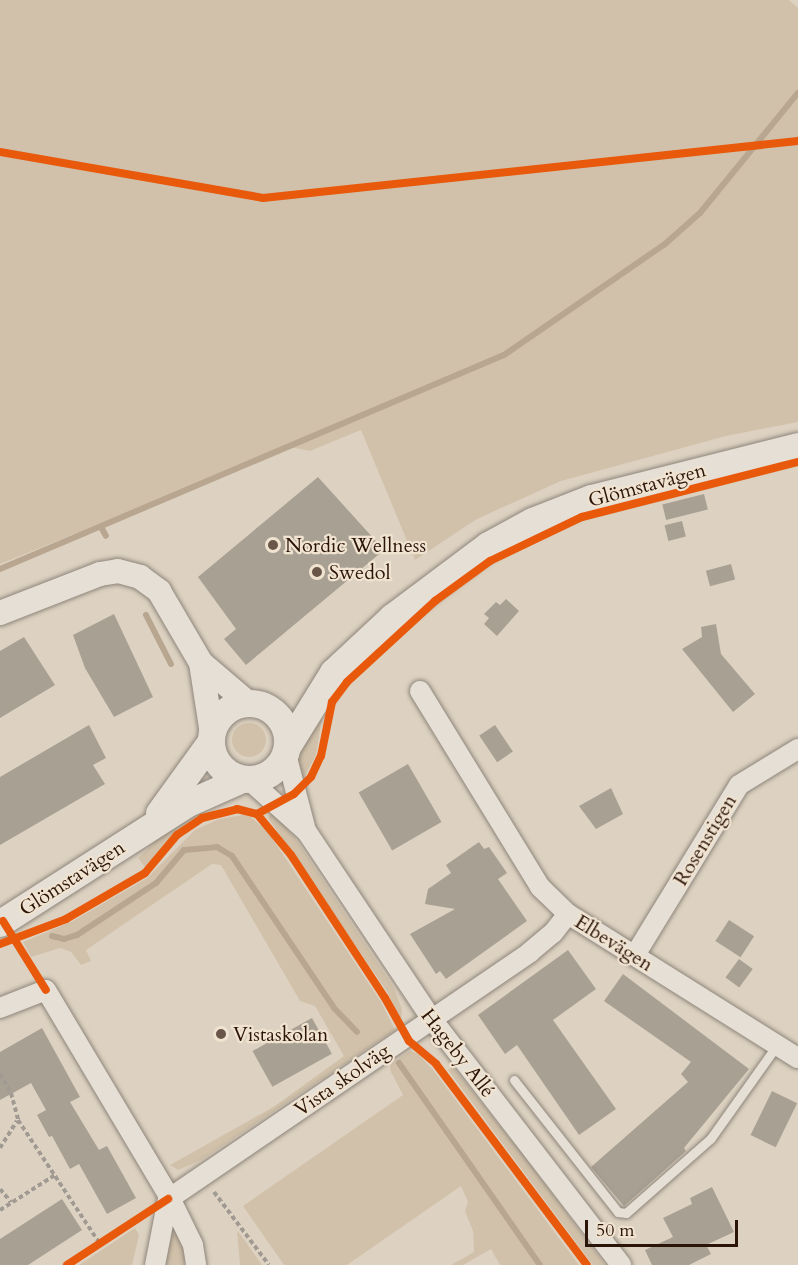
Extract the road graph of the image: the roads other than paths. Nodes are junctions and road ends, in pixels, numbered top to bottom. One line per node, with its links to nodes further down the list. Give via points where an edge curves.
1 (798, 446): 4 (main road, Glömstavägen, via 630,487 532,520 431,584)
2 (0, 613): 3 (street, via 100,574 118,571 140,577 159,591)
3 (201, 663): 6 (street); 7 (street)
4 (333, 672): 6 (main road, Glömstavägen, via 298,695); 9 (main road, Glömstavägen)
5 (420, 691): 13 (street, Elbevägen, via 540,887)
6 (257, 704): 7 (main road, Glömstavägen, via 224,712); 9 (main road, via 283,722)
7 (212, 738): 10 (main road, via 222,768); 11 (main road, Glömstavägen, via 190,774)
8 (798, 749): 15 (street, Rosenstigen, via 739,785)
9 (287, 750): 10 (main road, Glömstavägen, via 271,773); 12 (street, Hageby Allé)
10 (245, 779): 11 (main road, Glömstavägen, via 204,794); 12 (street, Hageby Allé)
11 (143, 831): 14 (main road, Glömstavägen)
12 (307, 832): 17 (street, Hageby Allé)
13 (568, 914): 15 (street, Elbevägen); 17 (street, Vista skolväg, via 530,952)
14 (0, 922)
15 (635, 955): 18 (street, Elbevägen)
16 (0, 1008): 21 (street, via 46,990)
17 (431, 1018): 21 (street, Vista skolväg); 24 (street, Hageby Allé)
18 (777, 1045): 19 (street, Elbevägen); 20 (lane, via 711,1138 626,1213 618,1212)
19 (798, 1058)
20 (514, 1080)
21 (169, 1198): 22 (street); 23 (street, via 188,1234)
22 (155, 1265)
23 (196, 1265)
24 (621, 1265)

